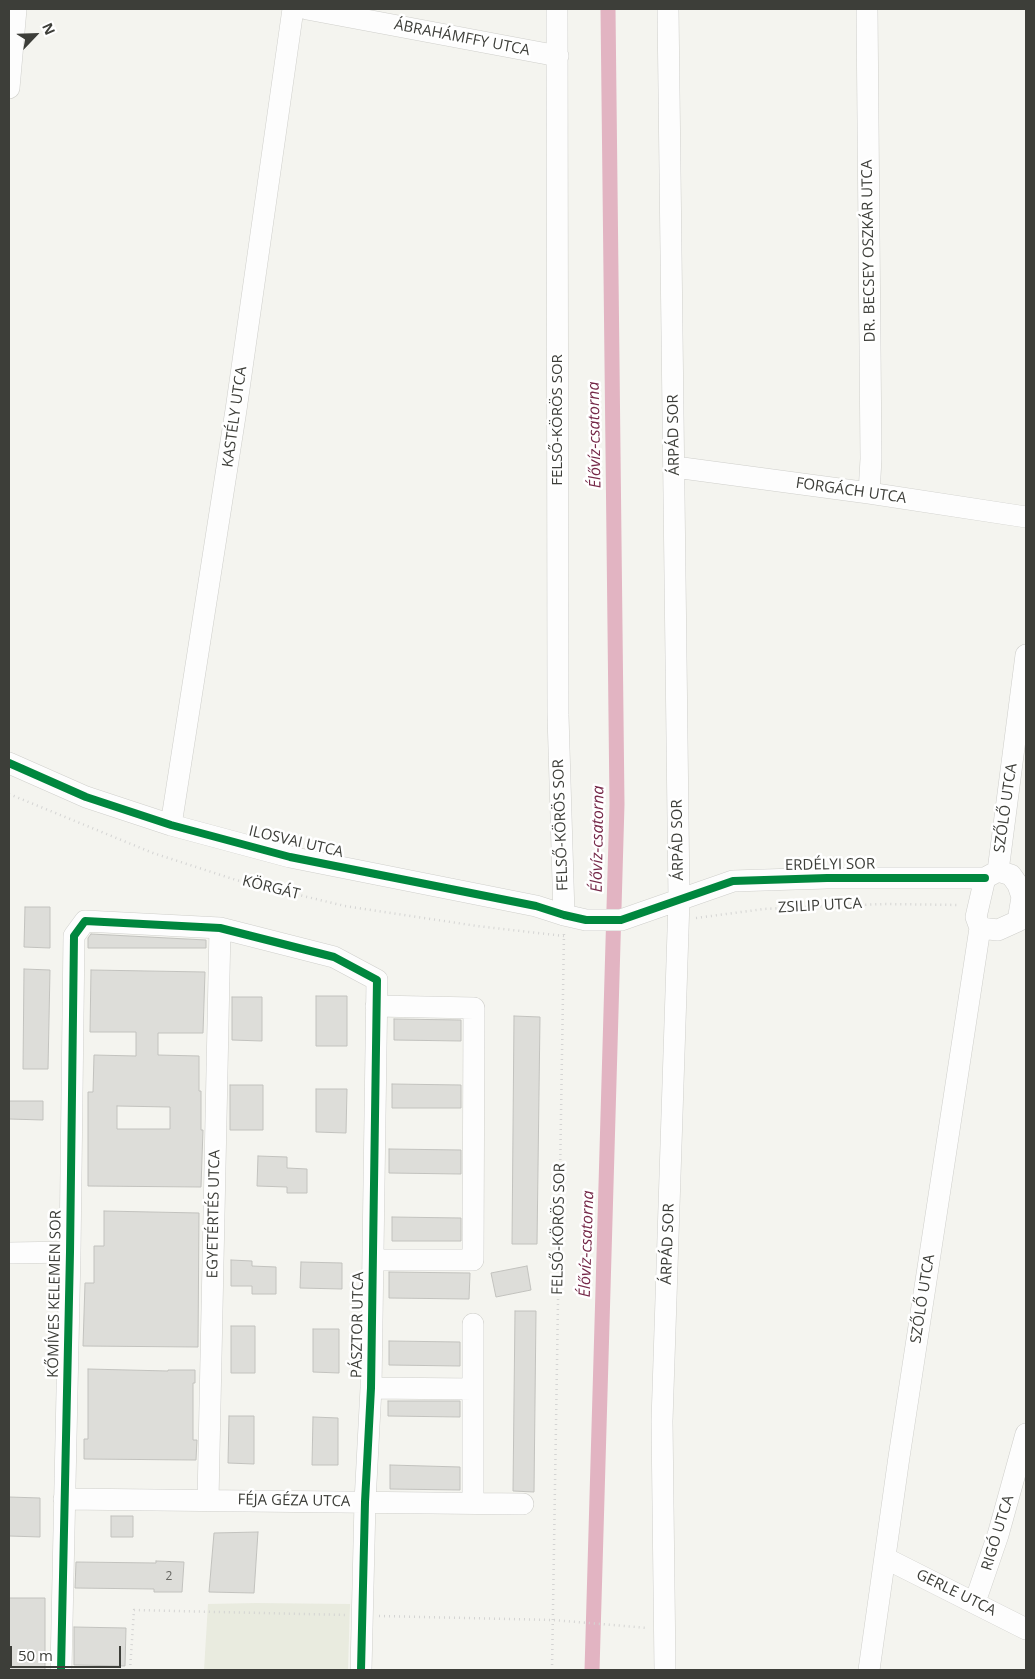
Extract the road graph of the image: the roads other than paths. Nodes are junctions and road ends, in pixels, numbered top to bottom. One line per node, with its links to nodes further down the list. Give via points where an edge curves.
1 (16, 9): 8 (street)
2 (293, 9): 14 (street, KASTÉLY UTCA, via 236,410)
3 (307, 9): 7 (street, ÁBRAHÁMFFY UTCA)
4 (557, 9): 7 (street, FELSŐ-KÖRÖS SOR)
5 (668, 9): 9 (street, ÁRPÁD SOR)
6 (867, 9): 10 (street, DR. BECSEY OSZKÁR UTCA)
7 (558, 56): 17 (street, FELSŐ-KÖRÖS SOR, via 558,715)
8 (9, 88)
9 (675, 467): 10 (street, FORGÁCH UTCA); 16 (street, ÁRPÁD SOR)
10 (869, 493): 11 (street, FORGÁCH UTCA)
11 (1026, 517)
12 (1026, 655): 15 (street, SZŐLŐ UTCA)
13 (9, 763): 14 (street, ILOSVAI UTCA, via 86,796)
14 (171, 825): 17 (street, ILOSVAI UTCA, via 290,857 536,906)
15 (1005, 874): 16 (street, ERDÉLYI SOR, via 733,881); 19 (street, SZŐLŐ UTCA, via 1018,885 1022,897); 21 (street, SZŐLŐ UTCA, via 976,917)
16 (679, 900): 18 (street, ERDÉLYI SOR); 40 (street, ÁRPÁD SOR, via 662,1421)
17 (564, 915): 18 (street, ILOSVAI UTCA, via 586,920)
18 (621, 920)
19 (1022, 923): 21 (street, SZŐLŐ UTCA, via 998,930)
20 (220, 928): 22 (street, PÁSZTOR UTCA, via 334,957 377,980); 23 (street, KŐMÍVES KELEMEN SOR, via 85,922 74,936); 31 (street, EGYETÉRTÉS UTCA)
21 (980, 928): 35 (street, SZŐLŐ UTCA)
22 (376, 1006): 25 (street, PÁSZTOR UTCA); 25 (street, via 474,1008 473,1260)
23 (70, 1252): 24 (street); 30 (street, KŐMÍVES KELEMEN SOR)
24 (9, 1253)
25 (373, 1260): 27 (street, PÁSZTOR UTCA)
26 (473, 1324): 28 (street)
27 (371, 1388): 28 (street); 32 (street, PÁSZTOR UTCA)
28 (473, 1389): 33 (street)
29 (1026, 1434): 36 (street, RIGÓ UTCA, via 998,1535)
30 (64, 1498): 31 (street, FÉJA GÉZA UTCA); 38 (street, KŐMÍVES KELEMEN SOR)
31 (208, 1500): 32 (street, FÉJA GÉZA UTCA)
32 (365, 1502): 33 (street, FÉJA GÉZA UTCA); 39 (street, PÁSZTOR UTCA)
33 (473, 1503): 34 (street, FÉJA GÉZA UTCA)
34 (523, 1504)
35 (885, 1558): 36 (street, GERLE UTCA); 41 (street, SZŐLŐ UTCA)
36 (975, 1602): 37 (street, GERLE UTCA)
37 (1026, 1629)
38 (61, 1670)
39 (361, 1670)
40 (665, 1670)
41 (869, 1670)

